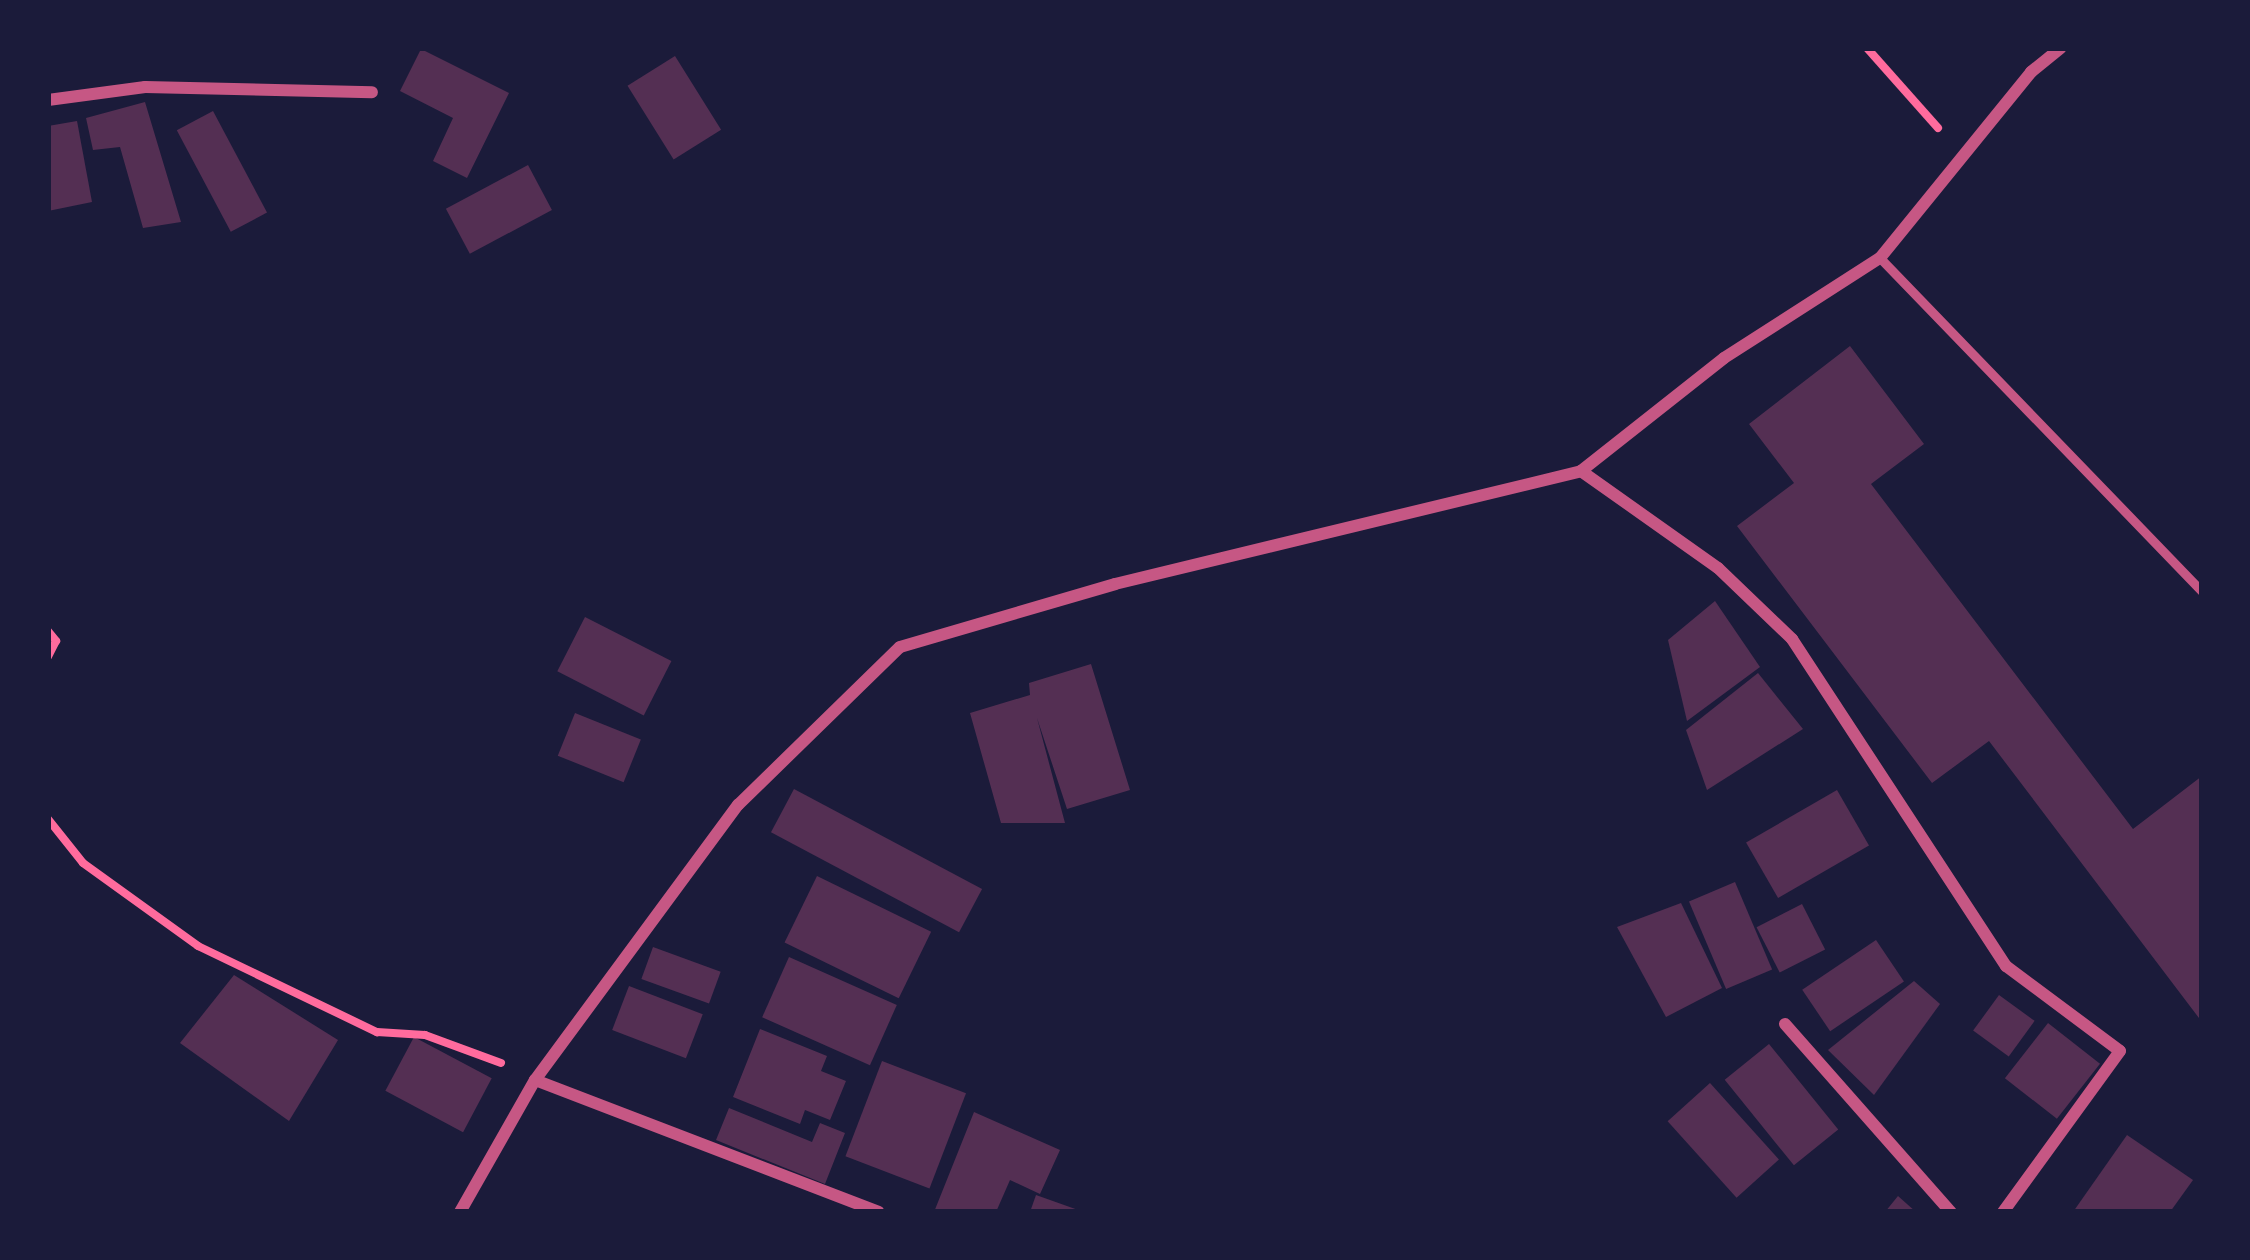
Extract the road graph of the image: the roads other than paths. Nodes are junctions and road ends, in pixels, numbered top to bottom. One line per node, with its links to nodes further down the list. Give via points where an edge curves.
1 (2061, 48): 4 (street)
2 (372, 92): 3 (street, via 146,87)
3 (48, 100)
4 (1880, 257): 5 (street, via 1724,358); 6 (lane)
5 (1581, 471): 8 (street, via 1115,584 900,647 738,805); 12 (street, via 1718,568 1792,639 2006,966 2120,1051)
6 (2202, 592)
7 (1785, 1024): 11 (street)
8 (536, 1079): 9 (street); 10 (street)
9 (460, 1212)
10 (878, 1212)
11 (1951, 1212)
12 (2003, 1212)

